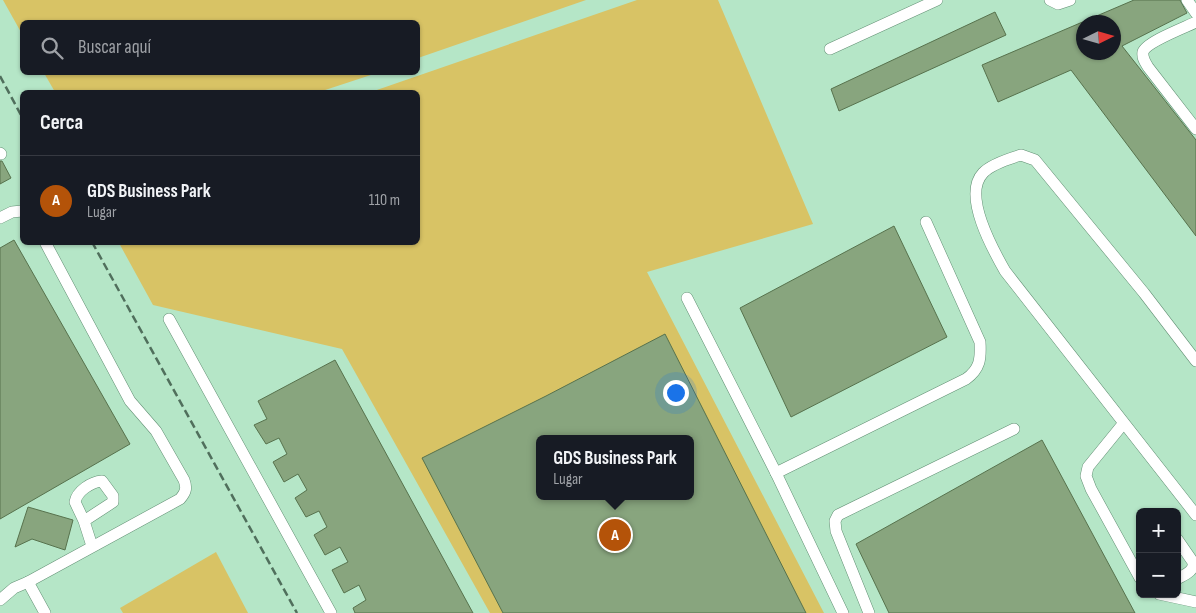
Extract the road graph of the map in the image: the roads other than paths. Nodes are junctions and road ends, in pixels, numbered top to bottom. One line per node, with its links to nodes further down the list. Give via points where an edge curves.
1 (937, 0): 7 (lane)
2 (1050, 0): 3 (lane, via 1058,4)
3 (1070, 0)
4 (1187, 0): 5 (lane)
5 (1196, 13)
6 (1196, 22): 8 (lane, via 1151,44 1143,54 1148,67)
7 (830, 49)
8 (1196, 129)
9 (20, 211): 10 (lane)
10 (0, 218)
11 (926, 222): 18 (lane, via 980,342 977,369 966,379)
12 (48, 245): 22 (lane, via 130,401 156,431 186,487 180,499)
13 (687, 298): 18 (lane)
14 (169, 319): 34 (lane)
15 (1196, 362): 16 (lane, via 1035,160 1021,155 983,172 976,189 978,211 996,256)
16 (1123, 424): 19 (lane); 24 (lane, via 1090,463 1086,476)
17 (1014, 429): 36 (lane, via 838,515 836,530)
18 (776, 473): 35 (lane)
19 (1196, 515)
20 (84, 521): 22 (lane)
21 (1181, 545): 26 (lane, via 1194,566)
22 (92, 546): 27 (lane)
23 (1136, 556): 24 (lane)
24 (1129, 560): 25 (lane)
25 (1136, 571)
26 (1181, 576)
27 (28, 582): 29 (lane); 33 (lane)
28 (0, 585): 29 (lane)
29 (14, 588): 31 (lane)
30 (1178, 598): 32 (lane)
31 (0, 600)
32 (1196, 602)
33 (45, 613)
34 (331, 613)
35 (843, 613)
36 (869, 613)

